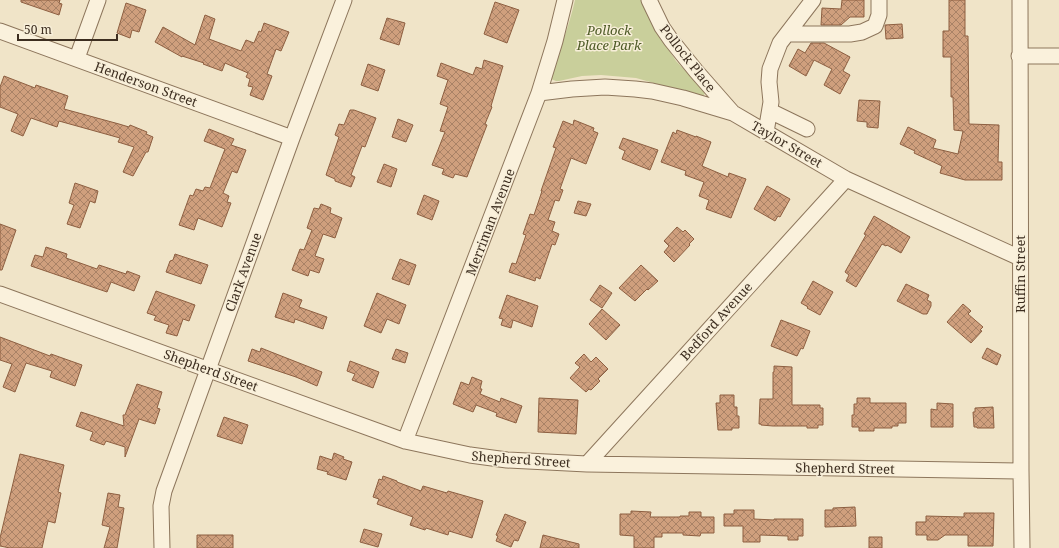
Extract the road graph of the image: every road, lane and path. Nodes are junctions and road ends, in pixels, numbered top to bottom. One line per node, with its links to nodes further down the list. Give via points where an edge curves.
1 (98, 0): 12 (street)
2 (344, 0): 18 (street, Clark Avenue)
3 (565, 0): 13 (street, Merriman Avenue)
4 (649, 0): 15 (street, Pollock Place, via 671,40)
5 (813, 0): 9 (street)
6 (879, 0): 9 (street, via 879,15 875,26 862,32)
7 (1020, 0): 10 (street, Ruffin Street)
8 (0, 30): 12 (street, Henderson Street)
9 (787, 34): 14 (street, via 780,43 770,68)
10 (1019, 56): 11 (street); 20 (street, Ruffin Street)
11 (1059, 56)
12 (77, 58): 18 (street, Henderson Street)
13 (539, 93): 15 (street, Taylor Street, via 605,87 636,89 683,98); 23 (street, Merriman Avenue)
14 (770, 111): 16 (street); 17 (street)
15 (733, 113): 17 (street, Taylor Street)
16 (807, 129)
17 (766, 132): 19 (street, Taylor Street)
18 (292, 138): 22 (street, Clark Avenue)
19 (846, 179): 20 (street, Taylor Street); 24 (street, Bedford Avenue)
20 (1020, 258): 25 (street, Ruffin Street)
21 (0, 294): 22 (street, Shepherd Street)
22 (208, 369): 23 (street, Shepherd Street); 26 (street, Clark Avenue, via 164,491)
23 (406, 441): 24 (street, Shepherd Street, via 448,451 507,460)
24 (586, 464): 25 (street, Shepherd Street)
25 (1021, 471): 27 (street, Ruffin Street)
26 (162, 548)
27 (1022, 548)

